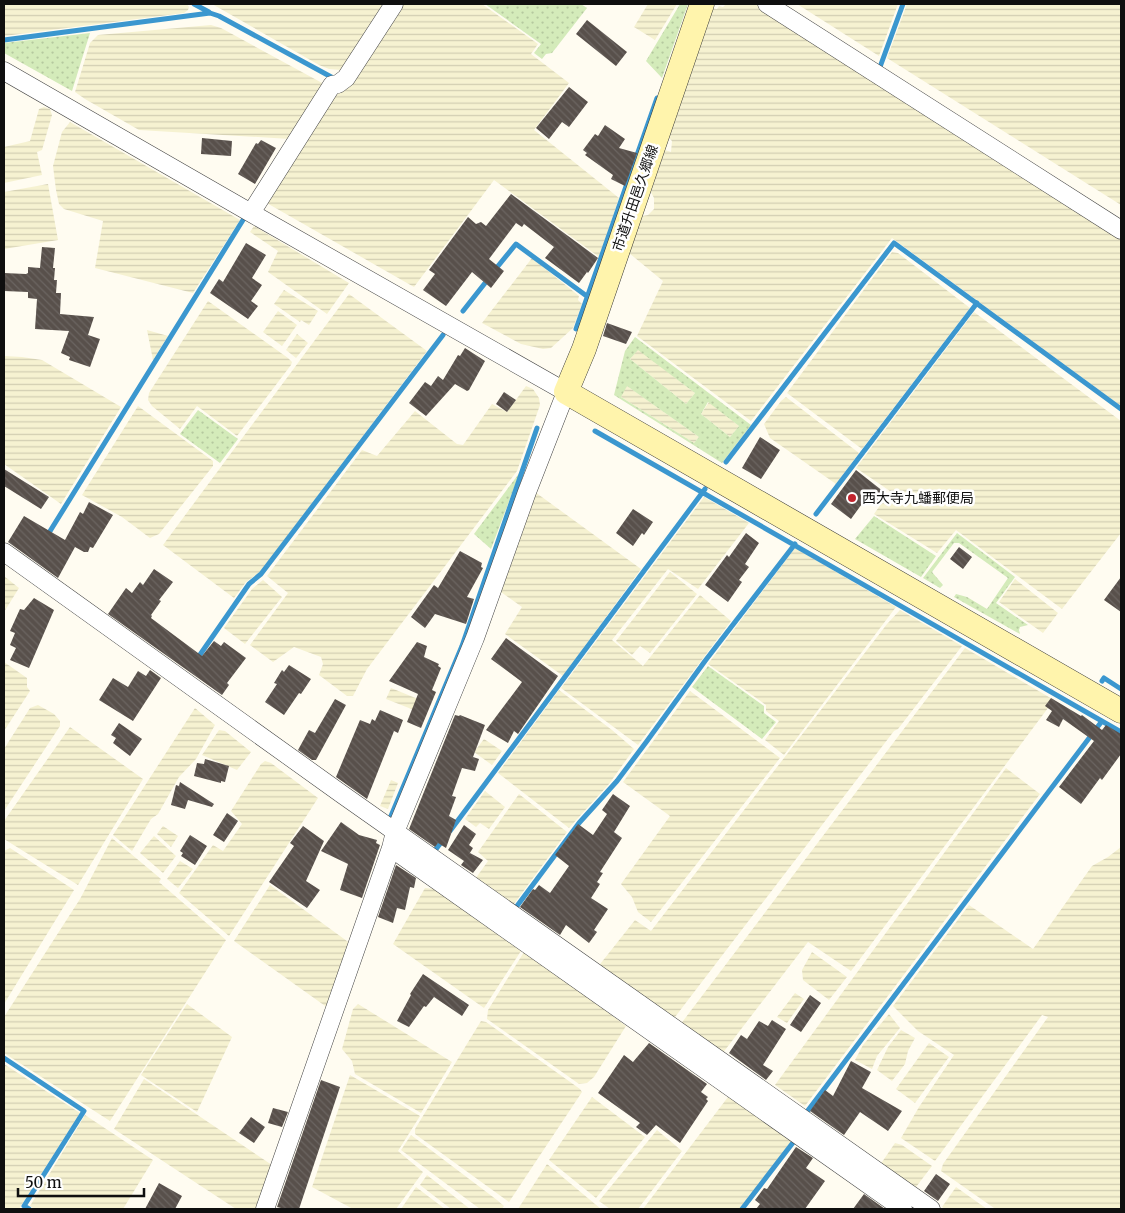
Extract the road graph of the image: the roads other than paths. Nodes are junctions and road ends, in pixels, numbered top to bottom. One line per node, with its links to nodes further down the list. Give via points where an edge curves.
1 (394, 4): 5 (street, via 346,78 332,85)
2 (702, 4): 7 (street, 市道升田邑久郷線, via 584,349)
3 (767, 4): 6 (street)
4 (4, 71): 5 (street)
5 (251, 214): 7 (street)
6 (1121, 230)
7 (566, 392): 9 (street); 10 (street, via 475,638)
8 (4, 552): 10 (street)
9 (1121, 712)
10 (393, 840): 11 (street); 12 (street); 13 (street)
11 (265, 1209)
12 (903, 1209)
13 (931, 1209)

